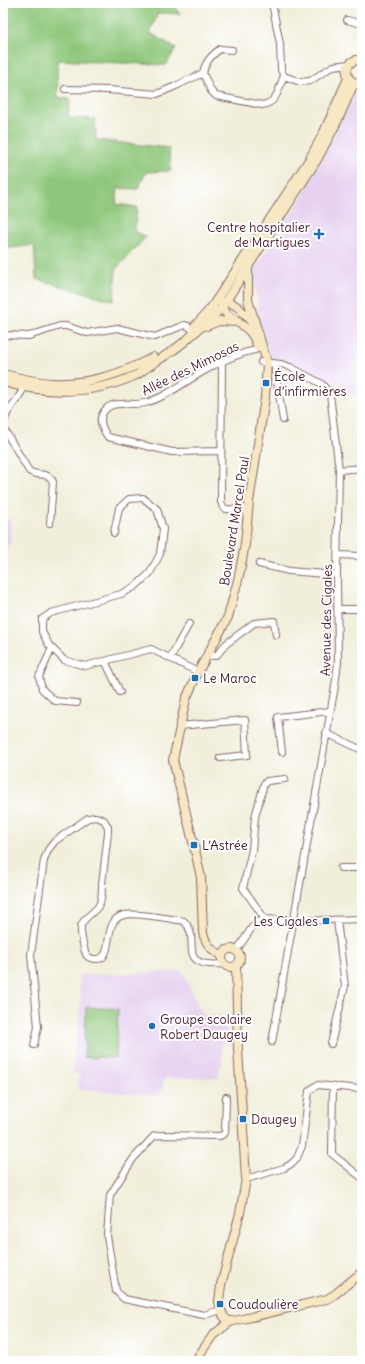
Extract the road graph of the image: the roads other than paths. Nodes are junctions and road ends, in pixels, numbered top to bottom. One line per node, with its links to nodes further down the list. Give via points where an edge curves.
1 (272, 3): 9 (street)
2 (347, 20): 3 (street)
3 (362, 24)
4 (232, 50): 8 (street, via 220,49 211,56 204,65)
5 (361, 59): 6 (street)
6 (349, 64): 7 (street); 10 (street)
7 (333, 66): 9 (street, via 310,80 300,82); 10 (street)
8 (203, 73): 9 (street, via 216,96 262,105 269,104 275,99); 12 (street, via 157,94)
9 (284, 76)
10 (348, 76): 11 (street, via 352,81); 13 (street)
11 (359, 83): 13 (street, via 352,88)
12 (65, 89)
13 (334, 120): 14 (street, via 318,158); 15 (street, via 238,268)
14 (248, 266): 15 (street); 17 (street, Boulevard Marcel Paul, via 248,300)
15 (221, 303): 16 (street, Boulevard Marcel Paul, via 226,312); 17 (street, Boulevard Marcel Paul, via 234,305); 18 (street); 24 (street, via 216,314 184,342)
16 (239, 323): 20 (street, Boulevard Marcel Paul, via 251,333); 24 (street, via 219,321 207,325 176,353)
17 (256, 327): 20 (street, Boulevard Marcel Paul)
18 (192, 329): 19 (street, via 184,325 155,337 117,328 87,333 60,326 29,336); 26 (street, via 147,361 113,375 79,382)
19 (3, 335)
20 (261, 348): 21 (street, Allée des Mimosas); 22 (street, Boulevard Marcel Paul)
21 (222, 362): 28 (street); 28 (street, Allée des Mimosas, via 144,403 106,408 101,418 102,429 108,437 172,452)
22 (268, 362): 27 (street); 30 (street, Avenue des Cigales, via 281,364 299,372 322,384 330,394); 31 (street, Boulevard Marcel Paul, via 262,424)
23 (3, 374): 26 (street)
24 (136, 376): 26 (street, via 92,389 59,391)
25 (3, 382): 26 (street)
26 (26, 383): 32 (street, via 6,414 3,424 29,471 51,477 53,482)
27 (283, 420)
28 (222, 451): 31 (street, via 223,507)
29 (362, 468): 30 (street)
30 (339, 470): 34 (street, Avenue des Cigales)
31 (248, 510): 43 (street, Boulevard Marcel Paul, via 240,576 228,617)
32 (50, 523)
33 (114, 533): 42 (street, via 119,508 129,499 143,498 157,509 163,529 160,554 150,573 136,586 121,594 51,613 42,619 42,632)
34 (338, 555): 35 (street); 37 (street, Avenue des Cigales)
35 (362, 556)
36 (259, 564): 37 (street, via 289,571)
37 (337, 575): 38 (street, Avenue des Cigales)
38 (337, 608): 39 (street); 49 (street, Avenue des Cigales, via 338,662)
39 (362, 609)
40 (189, 624): 44 (street)
41 (276, 635): 43 (street, via 274,621 254,622 226,644 216,656)
42 (52, 648): 45 (street, via 64,660 85,666); 48 (street, via 39,677 42,689 55,702)
43 (207, 655): 46 (street, Boulevard Marcel Paul)
44 (170, 658): 45 (street, via 151,649); 46 (street)
45 (105, 661): 47 (street)
46 (198, 672): 50 (street, Boulevard Marcel Paul, via 186,698)
47 (120, 692)
48 (77, 703)
49 (330, 711): 51 (street, Avenue des Cigales); 53 (street, via 278,717)
50 (179, 726): 54 (street, via 245,720 247,755); 63 (street, Boulevard Marcel Paul, via 173,760 201,878 203,933 211,948)
51 (326, 732): 52 (street); 61 (street, Avenue des Cigales)
52 (362, 750)
53 (282, 752)
54 (220, 758)
55 (286, 779): 58 (street, via 267,781 264,784 255,817 252,850 243,888)
56 (341, 868): 57 (street)
57 (362, 868)
58 (265, 919): 61 (street); 62 (street, via 253,926)
59 (362, 919): 60 (street)
60 (337, 920): 61 (street); 67 (street, via 345,986)
61 (294, 921): 66 (street, Avenue des Cigales)
62 (236, 950): 63 (street, via 227,949); 65 (street, via 240,957)
63 (222, 955): 64 (street)
64 (224, 964): 65 (street); 68 (street, via 203,964 195,958 189,928 184,921 133,914 121,916 113,923 104,956 91,959 88,956 81,926 100,903 108,828 100,818 88,818 55,841 44,860 31,955 38,1026)
65 (236, 966): 73 (street)
66 (272, 1042)
67 (331, 1044)
68 (34, 1045)
69 (333, 1086): 70 (street); 72 (street, via 332,1154); 73 (street, via 317,1085 309,1091 302,1146 297,1158 284,1168)
70 (362, 1089)
71 (226, 1097): 75 (street, via 225,1133 220,1136 154,1136 133,1159 110,1195 107,1236 116,1291 124,1299 204,1315)
72 (362, 1178)
73 (246, 1179): 75 (street, via 221,1285)
74 (361, 1276): 76 (street, via 328,1299)
75 (221, 1310): 76 (street)
76 (230, 1322): 77 (street, via 213,1335)
77 (195, 1361)

